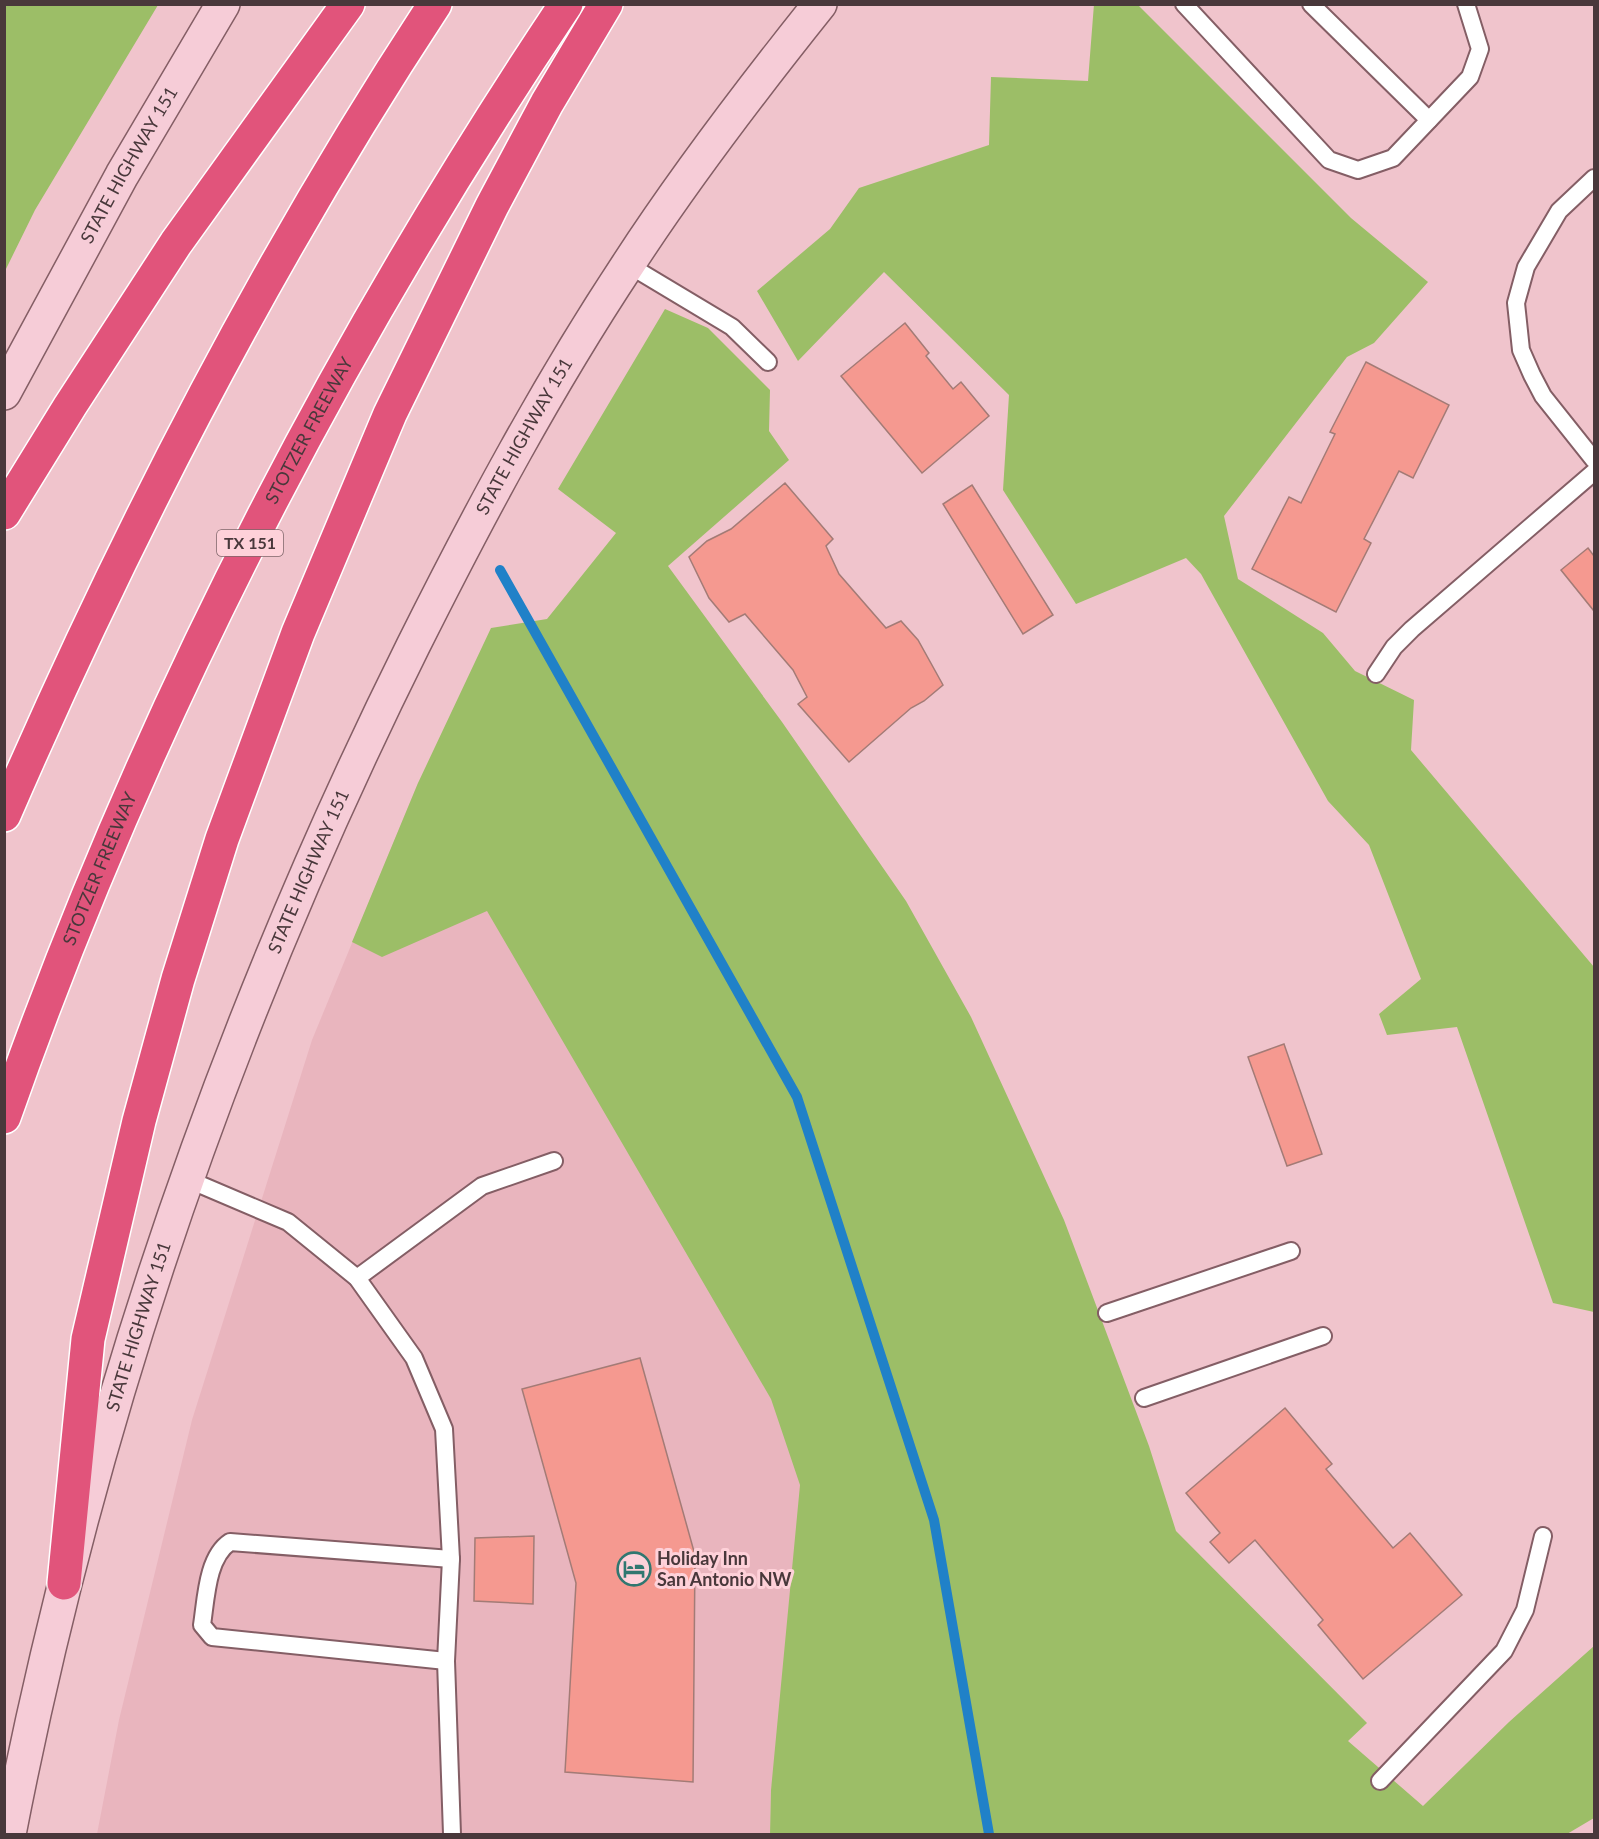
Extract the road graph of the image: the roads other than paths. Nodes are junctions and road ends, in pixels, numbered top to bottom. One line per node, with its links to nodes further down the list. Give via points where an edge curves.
1 (223, 4): 14 (main road, STATE HIGHWAY 151, via 102,210)
2 (348, 4): 17 (highway, via 176,243)
3 (435, 4): 19 (highway, via 298,225 180,438 74,657)
4 (566, 4): 20 (highway, STOTZER FREEWAY / TX 151, via 478,138 384,294 241,561 119,823)
5 (606, 4): 30 (highway, via 502,185 394,405 298,633 226,829 178,979 136,1131 88,1339)
6 (820, 4): 12 (main road, STATE HIGHWAY 151, via 732,117)
7 (1184, 4): 10 (lane, via 1329,160 1358,170 1393,158)
8 (1311, 4): 10 (lane)
9 (1466, 4): 10 (lane, via 1480,49 1470,77)
10 (1429, 120)
11 (1594, 178): 15 (lane, via 1559,211 1526,267 1516,303 1521,350 1532,375)
12 (627, 264): 13 (lane, via 732,327); 22 (main road, STATE HIGHWAY 151, via 505,469 369,736 272,957)
13 (768, 362)
14 (4, 393)
15 (1594, 460)
16 (1594, 472): 18 (lane, via 1412,629 1394,646)
17 (4, 513)
18 (1376, 674)
19 (4, 815)
20 (4, 1117)
21 (554, 1161): 24 (lane, via 482,1186)
22 (187, 1179): 24 (lane, via 288,1222); 30 (main road, STATE HIGHWAY 151, via 130,1352)
23 (1291, 1251): 25 (lane)
24 (357, 1278): 29 (lane, via 414,1358 444,1429)
25 (1107, 1313)
26 (1323, 1336): 27 (lane)
27 (1144, 1398)
28 (1543, 1536): 32 (lane, via 1525,1610 1504,1651)
29 (451, 1559): 31 (lane); 31 (lane, via 230,1542 220,1549 202,1625 212,1637)
30 (64, 1583): 33 (main road, STATE HIGHWAY 151)
31 (446, 1661): 34 (lane)
32 (1380, 1781)
33 (9, 1834)
34 (452, 1834)

